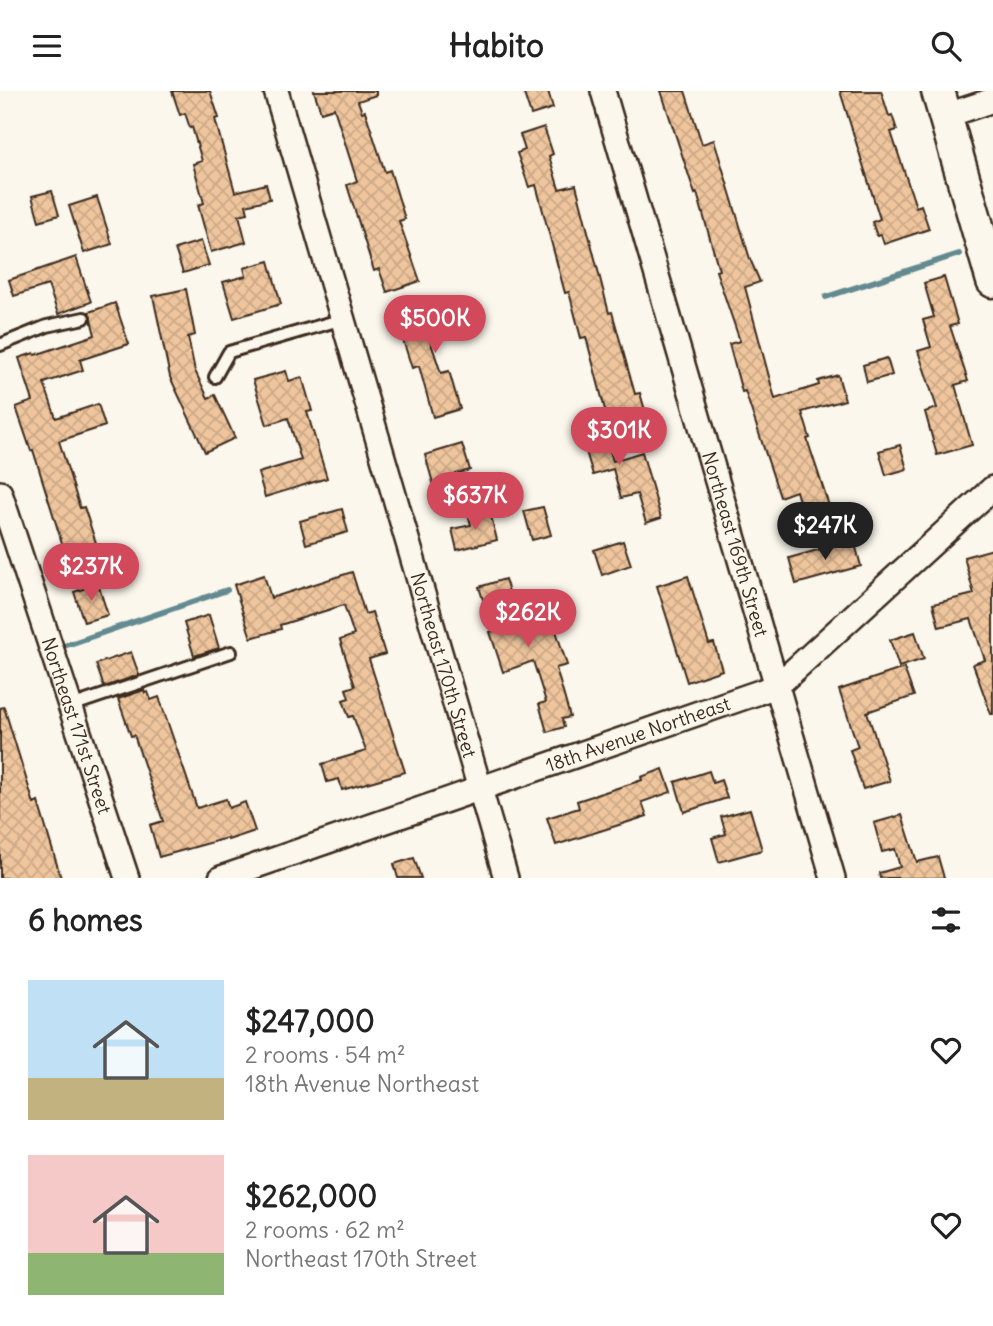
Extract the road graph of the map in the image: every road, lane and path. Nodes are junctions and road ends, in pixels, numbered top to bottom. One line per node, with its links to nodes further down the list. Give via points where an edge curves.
1 (275, 91): 7 (street, Northeast 170th Street)
2 (603, 91): 13 (street, Northeast 169th Street)
3 (993, 100): 4 (street)
4 (941, 103): 5 (street)
5 (993, 281)
6 (84, 319): 8 (lane, via 47,326)
7 (343, 319): 9 (lane, via 229,352); 15 (street, Northeast 170th Street)
8 (0, 345)
9 (215, 377)
10 (993, 488): 13 (street, 18th Avenue Northeast)
11 (0, 493): 14 (street, Northeast 171st Street)
12 (231, 652): 14 (lane)
13 (777, 686): 15 (street, 18th Avenue Northeast); 19 (street, Northeast 169th Street)
14 (71, 706): 16 (street, Northeast 171st Street)
15 (481, 787): 17 (street, 18th Avenue Northeast); 18 (street, Northeast 170th Street)
16 (127, 878)
17 (221, 878)
18 (506, 878)
19 (833, 878)

